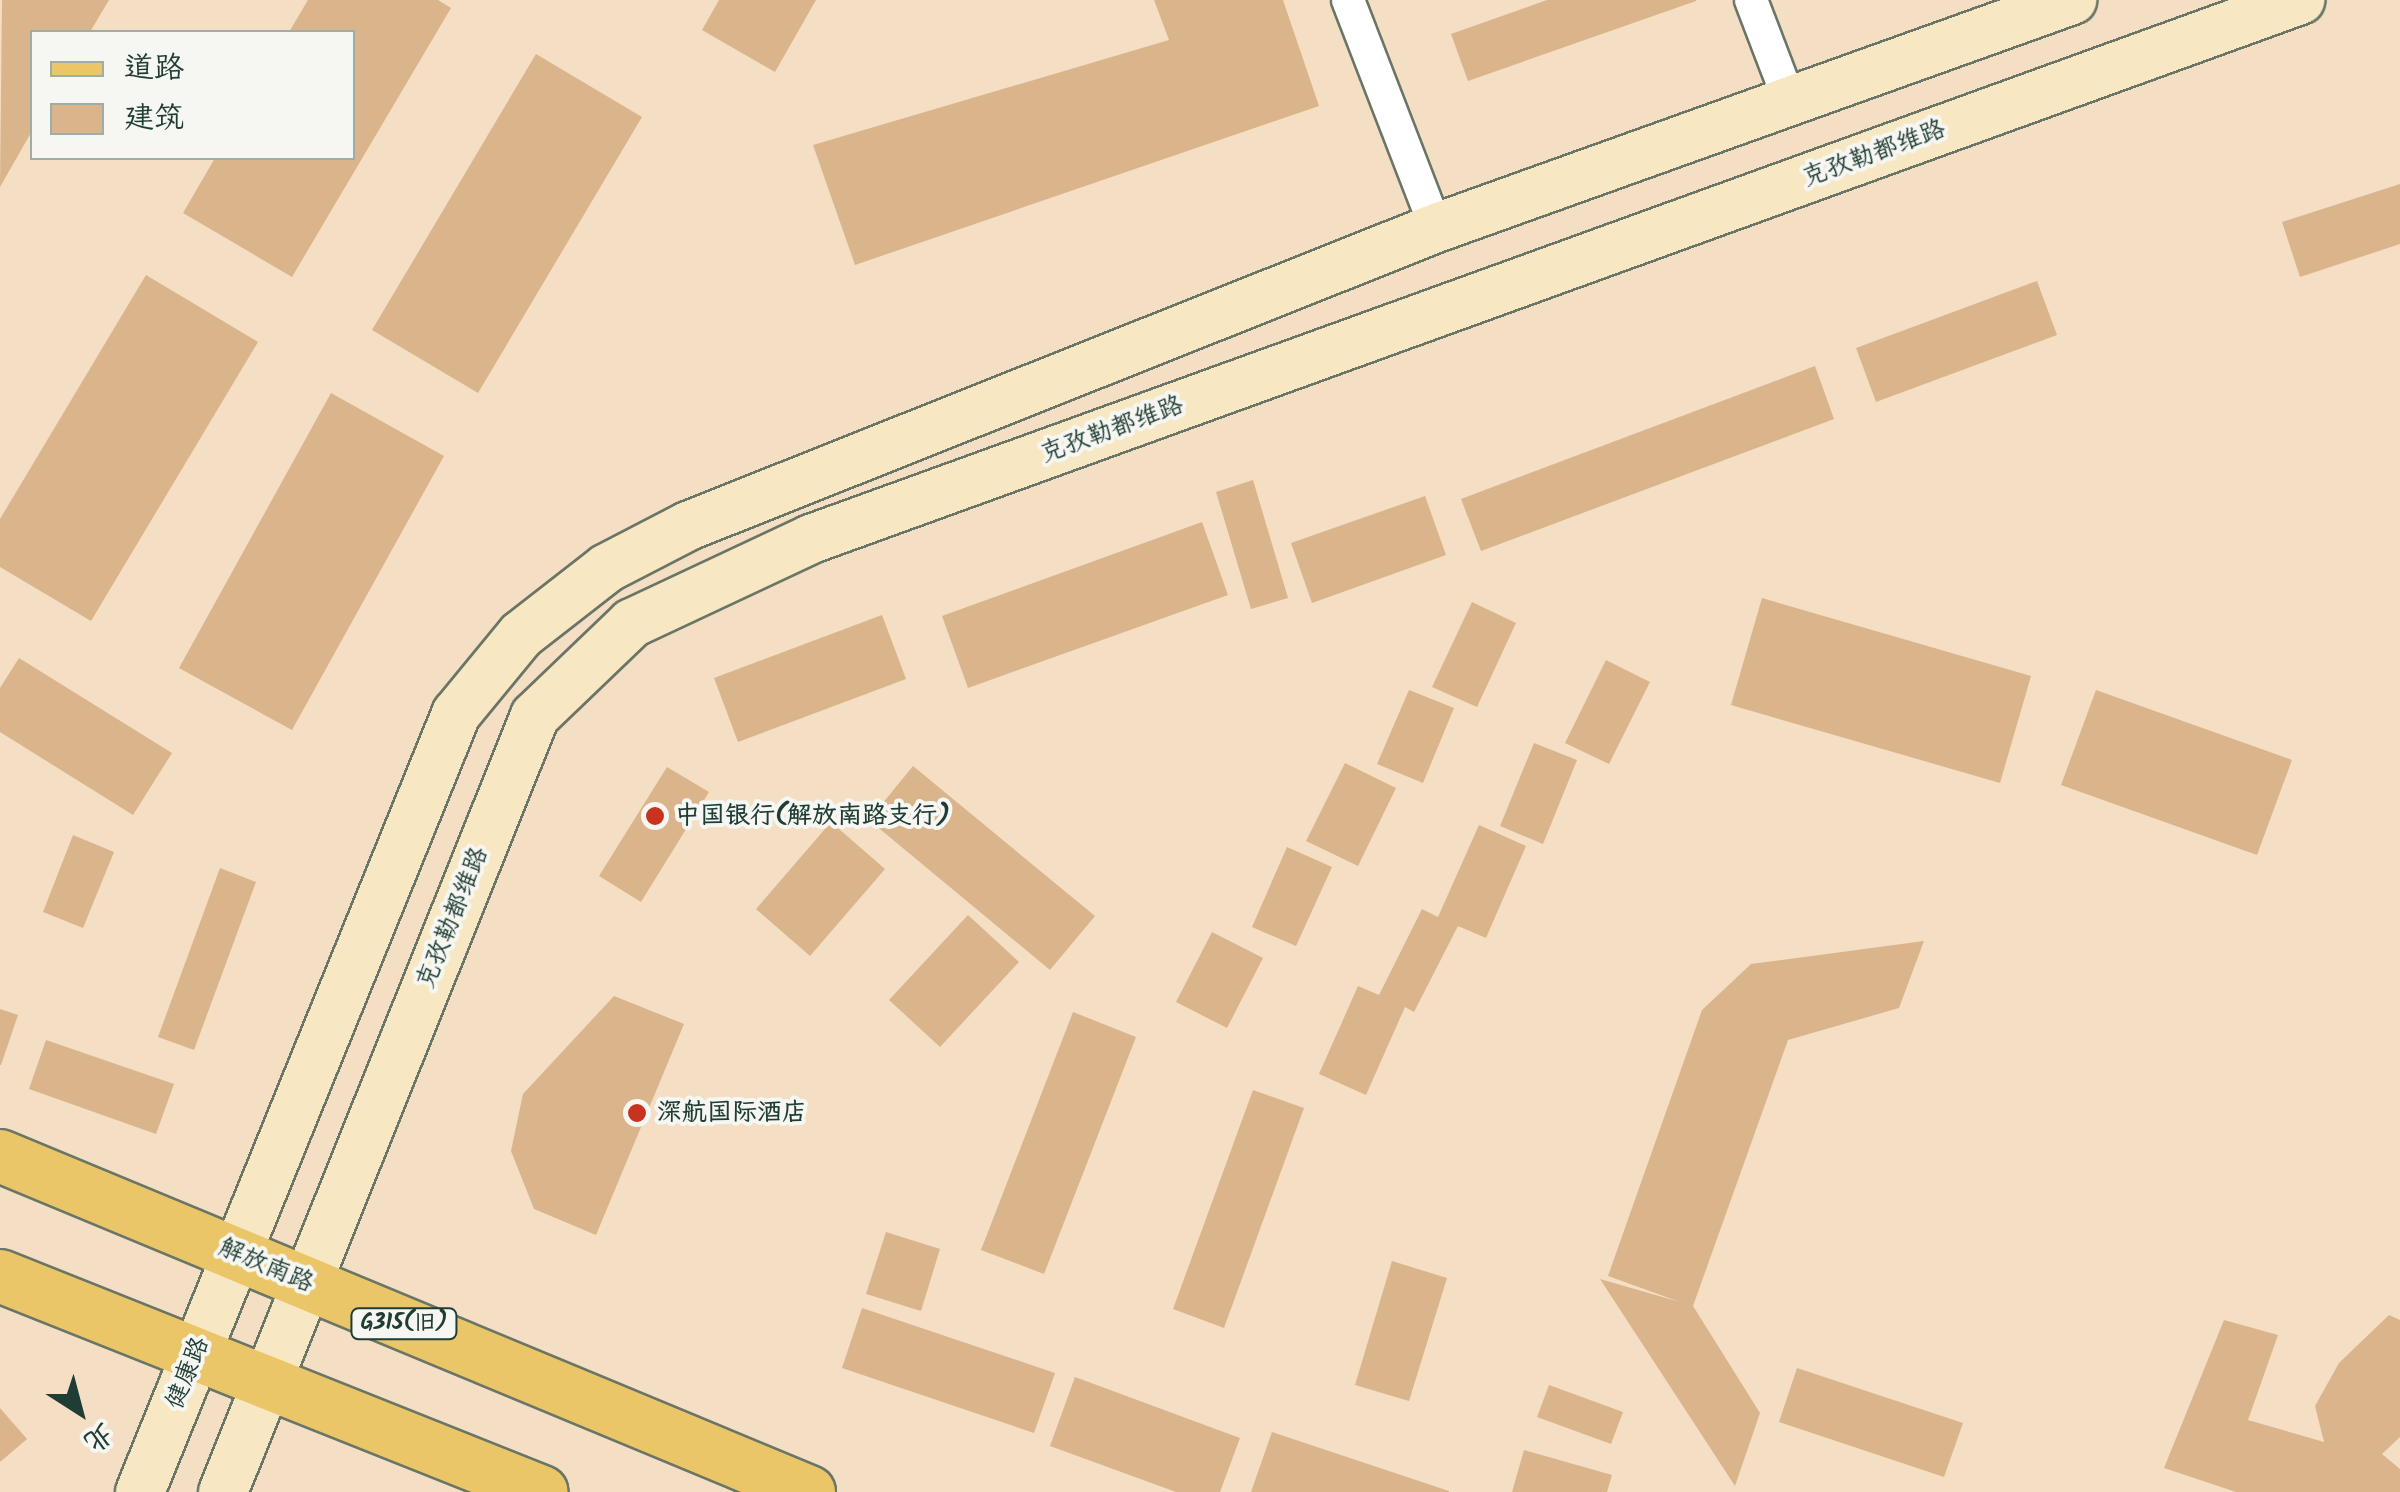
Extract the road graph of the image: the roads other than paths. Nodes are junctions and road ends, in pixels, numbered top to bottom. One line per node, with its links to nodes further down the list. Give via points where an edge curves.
1 (1348, 0): 6 (street)
2 (1751, 0): 5 (street)
3 (2072, 0): 5 (main road)
4 (2300, 0): 10 (main road, 克孜勒都维路, via 812,539 632,623 535,716)
5 (1790, 102): 6 (main road)
6 (1436, 228): 8 (main road, via 688,526 607,568 521,635 456,714)
7 (0, 1156): 8 (main road, 解放南路 / G315(旧))
8 (238, 1254): 10 (main road, 解放南路 / G315(旧)); 11 (main road, 健康路)
9 (0, 1276): 11 (main road)
10 (305, 1282): 12 (main road); 16 (main road, 解放南路 / G315(旧))
11 (194, 1354): 12 (main road); 13 (main road, 健康路)
12 (267, 1382): 14 (main road); 15 (main road)
13 (140, 1492)
14 (223, 1492)
15 (542, 1492)
16 (808, 1492)

